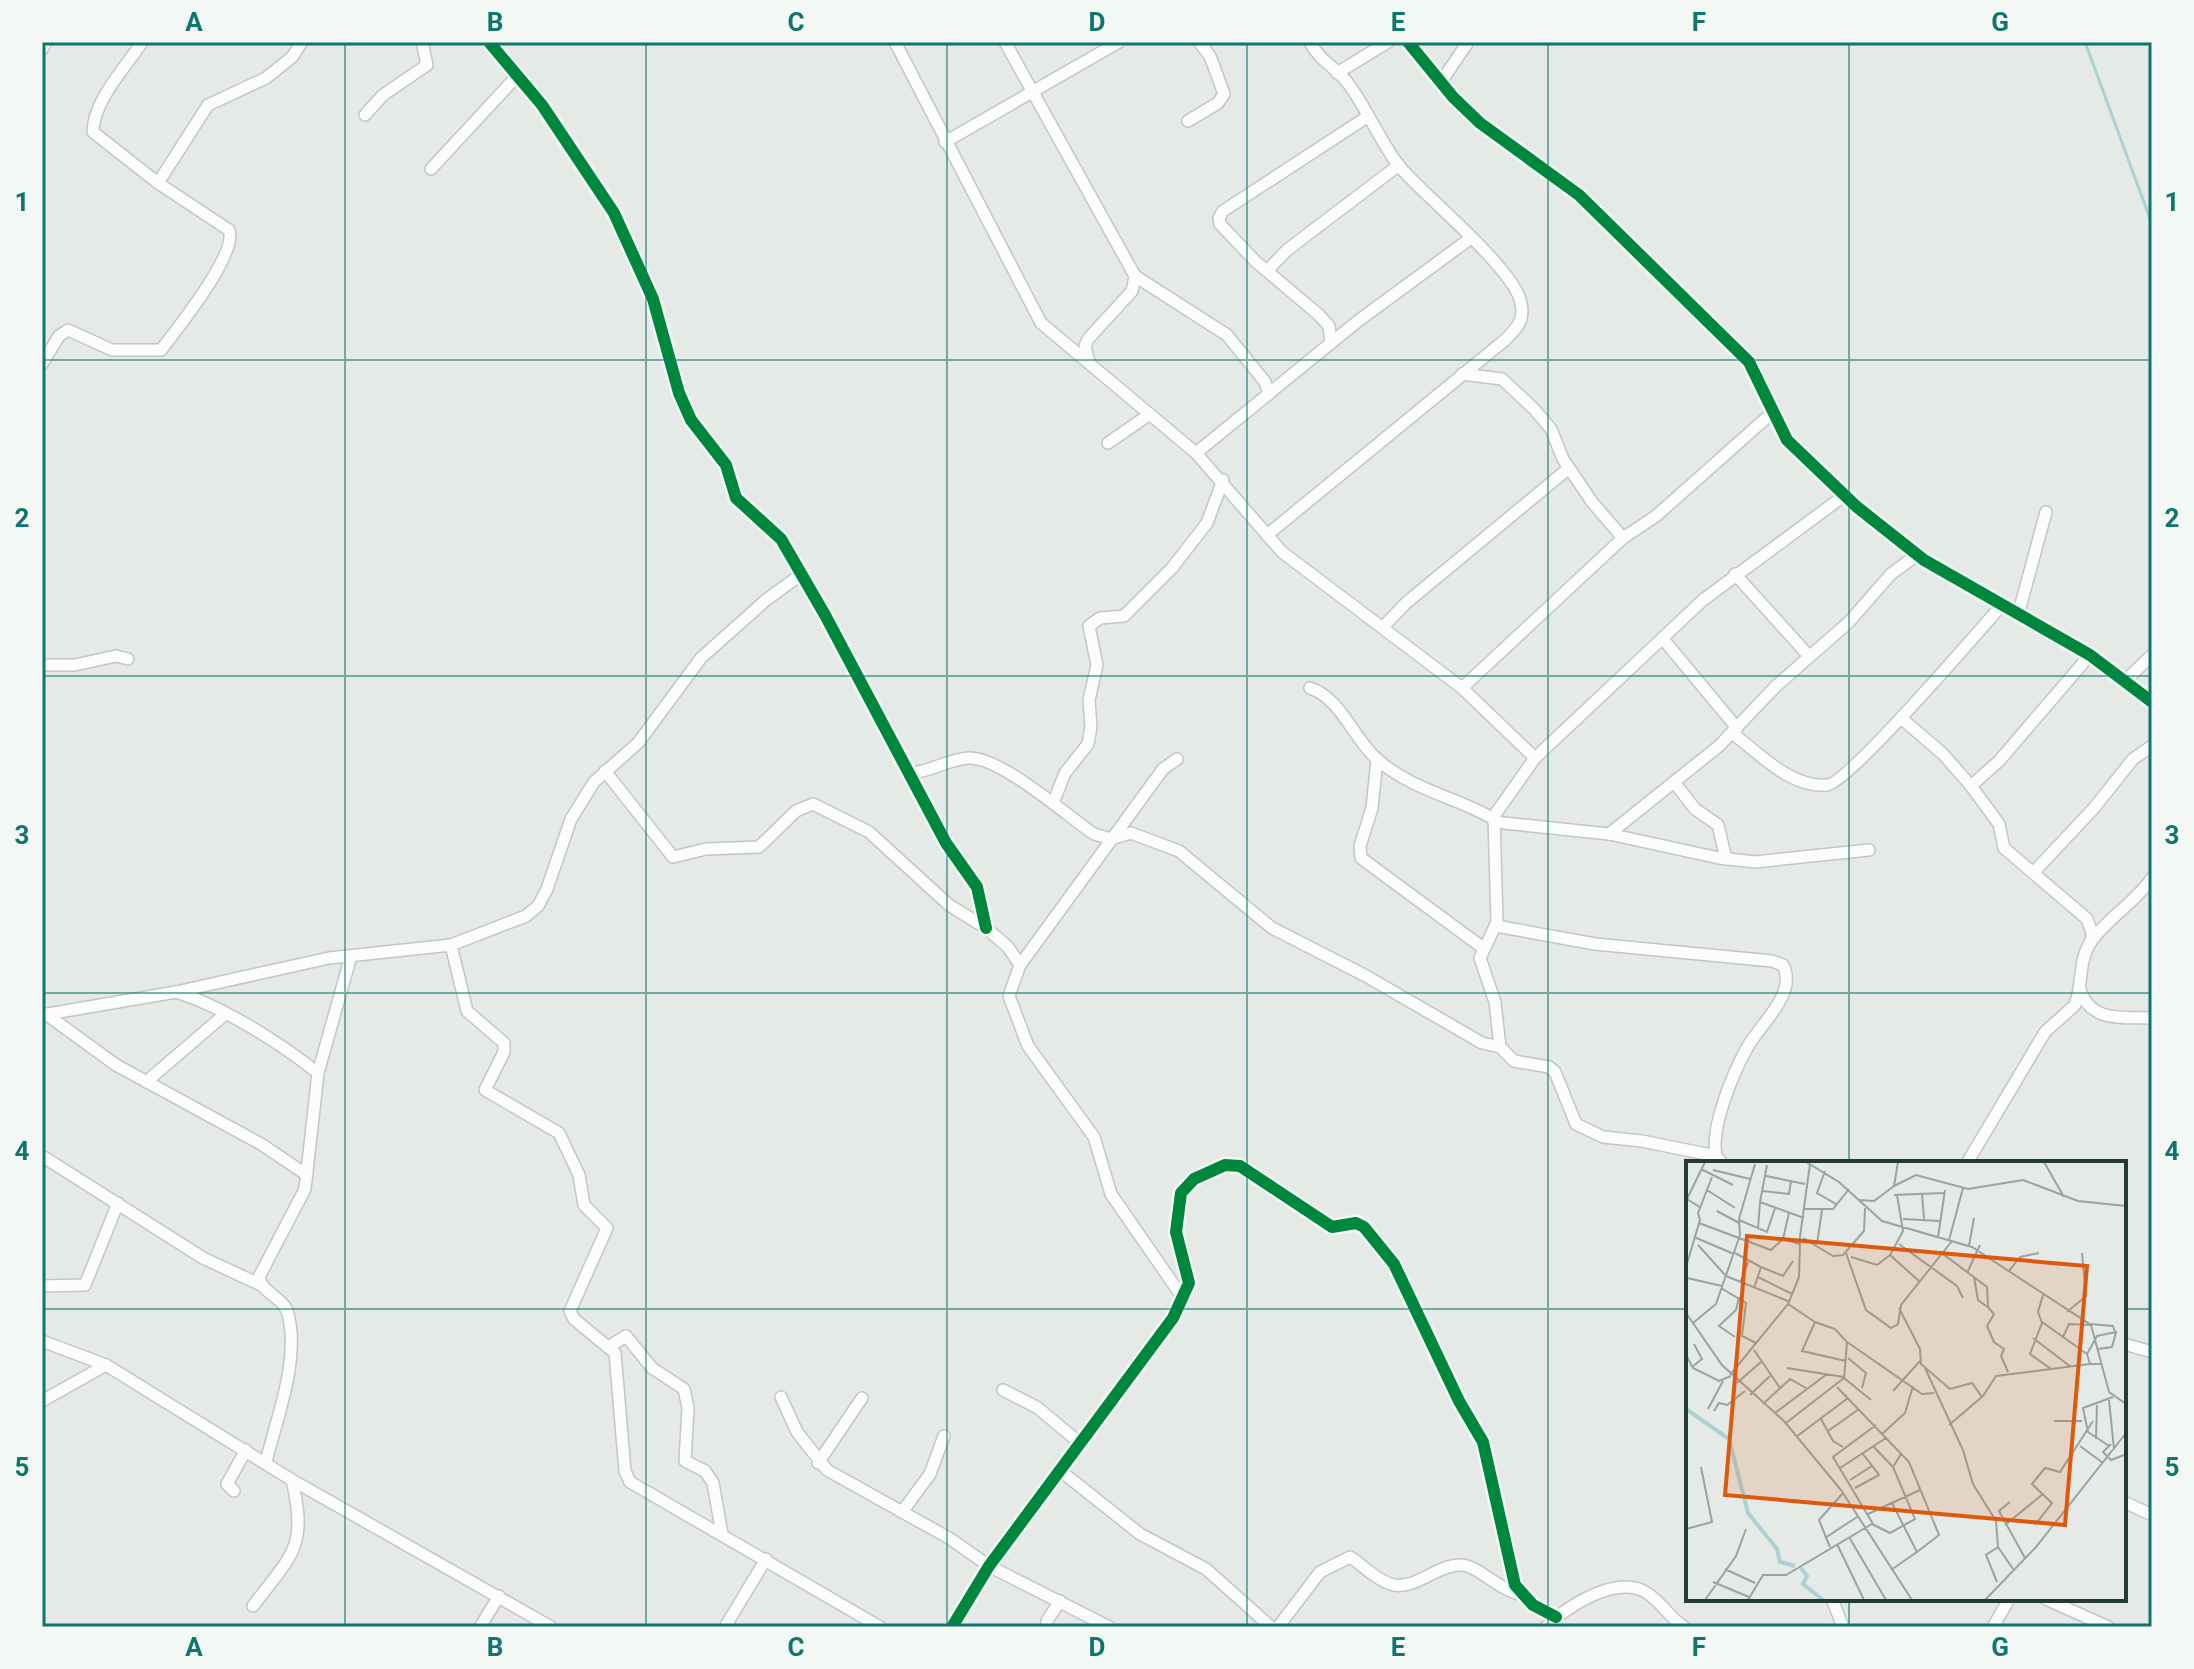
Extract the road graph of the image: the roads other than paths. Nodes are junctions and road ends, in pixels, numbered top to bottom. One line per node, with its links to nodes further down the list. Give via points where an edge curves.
1 (46, 42): 14 (street)
2 (142, 42): 25 (street, via 108,92 93,132)
3 (302, 42): 25 (street, via 266,78 208,105)
4 (422, 42): 19 (street, via 427,65 383,95)
5 (489, 42): 16 (street)
6 (895, 42): 22 (street)
7 (1005, 42): 18 (street)
8 (1119, 42): 18 (street)
9 (1199, 42): 21 (street, via 1224,94)
10 (1310, 42): 15 (street, via 1322,62)
11 (1388, 42): 15 (street)
12 (1408, 42): 17 (street)
13 (1468, 42): 17 (street)
14 (42, 49)
15 (1337, 73): 20 (street)
16 (518, 75): 24 (street); 46 (street, via 568,141 628,238 691,420 726,465 736,498 781,539)
17 (1441, 82): 34 (street, via 1503,143 1579,195 1697,310 1749,362)
18 (1032, 91): 22 (street); 28 (street)
19 (365, 115)
20 (1367, 117): 23 (street); 27 (street, via 1220,214 1220,224)
21 (1188, 121)
22 (945, 142): 30 (street, via 1041,323)
23 (1399, 165): 26 (street); 27 (street)
24 (431, 169)
25 (158, 183): 31 (street, via 231,233 227,250 197,301 161,350 112,350 68,330)
26 (1471, 238): 29 (street); 32 (street, via 1516,290 1522,317 1512,333)
27 (1268, 270): 29 (street, via 1329,326)
28 (1135, 276): 30 (street, via 1132,291 1088,339); 33 (street, via 1227,335)
29 (1331, 343): 33 (street)
30 (1089, 363): 35 (street)
31 (42, 364)
32 (1462, 374): 38 (street, via 1502,379 1551,429); 42 (street)
33 (1269, 394): 37 (street)
34 (1773, 412): 40 (street, via 1787,440); 43 (street, via 1656,516)
35 (1150, 414): 36 (street); 37 (street)
36 (1108, 443)
37 (1196, 453): 39 (street)
38 (1569, 468): 43 (street); 49 (street)
39 (1223, 480): 42 (street); 70 (street, via 1207,523 1172,568 1124,616 1095,620 1089,626 1097,665 1088,744 1065,773)
40 (1845, 495): 44 (street); 45 (street)
41 (2046, 512): 48 (street)
42 (1267, 535): 49 (street)
43 (1623, 538): 58 (street)
44 (1917, 555): 47 (street); 51 (street)
45 (1735, 574): 50 (street); 51 (street)
46 (799, 576): 66 (street, via 701,658 638,743); 67 (street)
47 (2001, 606): 48 (street); 60 (street)
48 (2018, 615): 52 (street)
49 (1383, 627): 58 (street)
50 (1663, 639): 61 (street); 63 (street)
51 (1808, 655): 61 (street)
52 (2090, 655): 56 (street); 69 (street)
53 (2152, 655): 56 (street)
54 (128, 659): 55 (street)
55 (42, 665)
56 (2126, 680): 59 (street)
57 (1310, 688): 65 (street, via 1338,710)
58 (1462, 688): 63 (street)
59 (2152, 702)
60 (1901, 718): 61 (street, via 1839,781 1825,785 1809,785 1783,772); 69 (street)
61 (1735, 730): 68 (street)
62 (2152, 746): 76 (street, via 2133,759)
63 (1535, 758): 71 (street, via 1499,804)
64 (1177, 759): 73 (street, via 1163,769)
65 (1377, 760): 71 (street, via 1409,782); 82 (street, via 1361,858)
66 (605, 771): 79 (street, via 673,857 720,847 759,847 796,811 813,804 869,832 949,905); 81 (street, via 571,819 538,906 507,925)
67 (910, 773): 70 (street, via 957,759 984,759); 79 (street, via 946,843 977,887)
68 (1674, 782): 72 (street); 75 (street, via 1695,809 1718,825)
69 (1971, 786): 76 (street, via 1999,824 2004,848)
70 (1053, 803): 73 (street, via 1094,834 1111,839)
71 (1494, 820): 72 (street); 78 (street)
72 (1609, 834): 75 (street)
73 (1118, 835): 84 (street); 90 (street, via 1131,833 1179,851 1272,928 1482,1043)
74 (1869, 850): 75 (street, via 1761,862)
75 (1726, 859)
76 (2034, 872): 80 (street, via 2087,919)
77 (2152, 878): 80 (street)
78 (1496, 926): 82 (street); 94 (street, via 1595,944 1783,965 1787,977 1782,994 1747,1047 1729,1088 1715,1142)
79 (986, 928): 84 (street)
80 (2091, 943): 85 (street, via 2080,970)
81 (451, 945): 83 (street); 103 (street, via 467,1011 504,1043 485,1090 559,1133 579,1175 584,1205 607,1228 570,1311)
82 (1483, 948): 90 (street, via 1480,966 1495,1002)
83 (351, 956): 86 (street); 91 (street)
84 (1020, 965): 100 (street, via 1008,992 1028,1046 1082,1116 1111,1194)
85 (2080, 989): 89 (street, via 2090,1009 2102,1015); 95 (street, via 2075,1005 2045,1032)
86 (176, 992): 87 (street); 88 (street)
87 (44, 1014): 92 (street)
88 (224, 1015): 91 (street); 92 (street)
89 (2152, 1018)
90 (1500, 1047): 94 (street, via 1514,1061 1555,1072 1571,1118 1580,1128)
91 (318, 1073): 96 (street)
92 (146, 1082): 96 (street)
93 (42, 1156): 97 (street)
94 (1719, 1160)
95 (1968, 1161)
96 (307, 1175): 98 (street, via 299,1202 259,1273)
97 (118, 1203): 98 (street, via 203,1258); 99 (street, via 85,1285)
98 (261, 1285): 113 (street, via 285,1305 292,1345)
99 (42, 1286)
100 (1183, 1298): 111 (street); 124 (street, via 1189,1283 1176,1232 1181,1193 1186,1183 1218,1167 1240,1166 1332,1227 1364,1227 1394,1264 1483,1442 1515,1585)
101 (42, 1341): 105 (street)
102 (2126, 1345): 104 (street)
103 (610, 1346): 121 (street, via 618,1363 630,1482); 121 (street, via 626,1336 652,1368 684,1389 685,1461 705,1471 713,1483)
104 (2152, 1352)
105 (106, 1365): 109 (street); 112 (street)
106 (1003, 1390): 111 (street, via 1038,1408)
107 (781, 1397): 114 (street)
108 (862, 1398): 114 (street)
109 (42, 1401)
110 (944, 1436): 119 (street, via 930,1474)
111 (1081, 1444): 115 (street)
112 (246, 1450): 113 (street); 117 (street, via 227,1484)
113 (266, 1462): 116 (street)
114 (818, 1463): 119 (street)
115 (1062, 1472): 123 (street); 139 (street, via 1140,1534 1206,1569)
116 (292, 1480): 125 (street); 130 (street, via 300,1536)
117 (234, 1491)
118 (2126, 1503): 120 (street)
119 (902, 1512): 123 (street)
120 (2152, 1515)
121 (722, 1534): 122 (street)
122 (766, 1559): 135 (street); 136 (street)
123 (989, 1566): 126 (street); 137 (street)
124 (1522, 1595): 131 (street); 140 (street, via 1465,1566 1393,1585 1350,1557 1320,1572)
125 (499, 1596): 133 (street); 134 (street)
126 (1060, 1601): 132 (street); 138 (street)
127 (1833, 1601): 143 (street)
128 (2008, 1601): 144 (street)
129 (2050, 1601): 145 (street)
130 (253, 1606)
131 (1556, 1617): 141 (street); 142 (street, via 1606,1592 1637,1589)
132 (1047, 1621)
133 (480, 1627)
134 (551, 1627)
135 (725, 1627)
136 (880, 1627)
137 (952, 1627)
138 (1109, 1627)
139 (1271, 1627)
140 (1278, 1627)
141 (1546, 1627)
142 (1684, 1627)
143 (1843, 1627)
144 (1993, 1627)
145 (2108, 1627)

